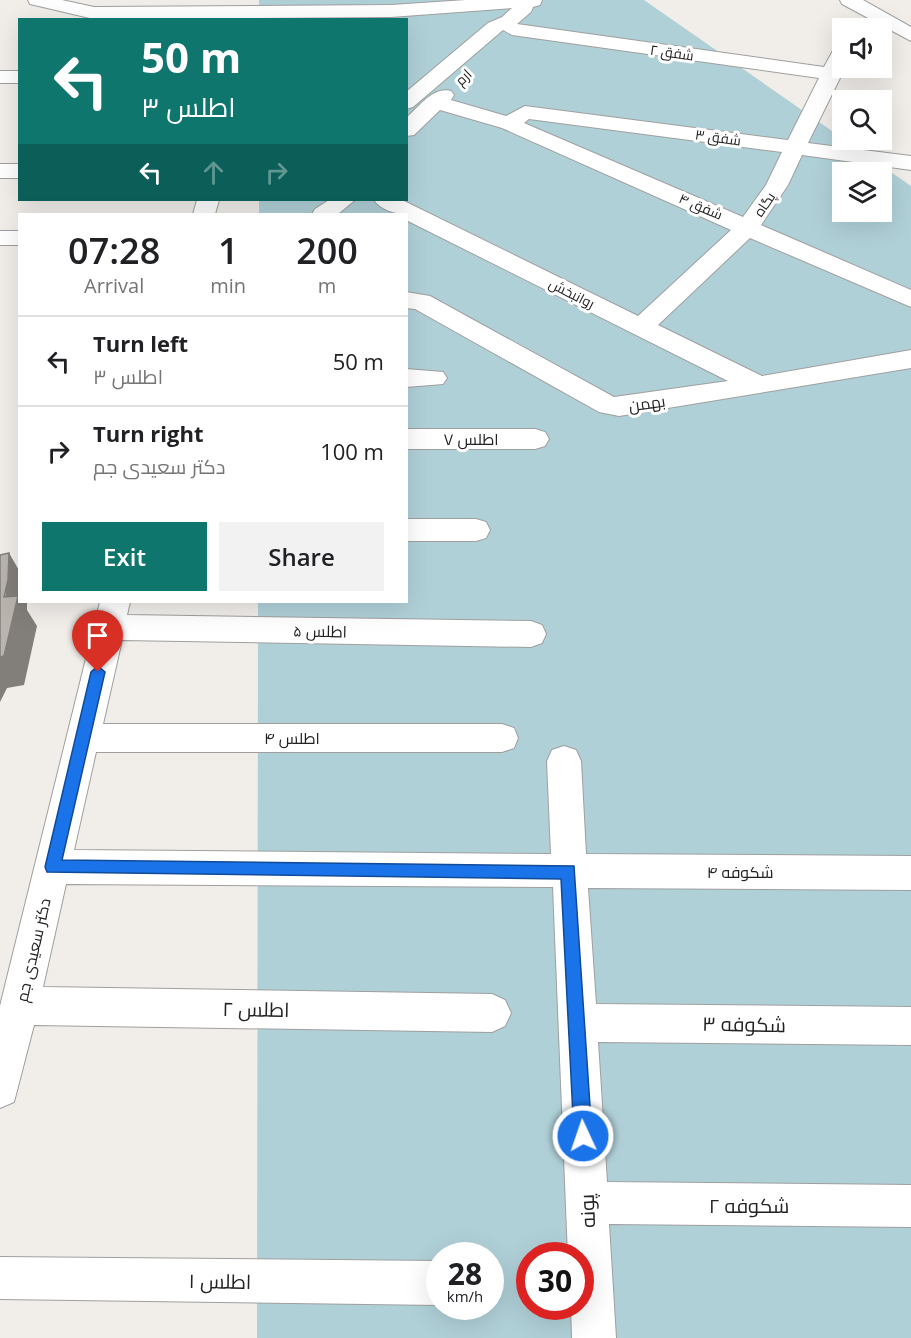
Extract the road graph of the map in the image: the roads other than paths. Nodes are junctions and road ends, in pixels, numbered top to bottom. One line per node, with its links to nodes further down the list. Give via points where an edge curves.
1 (37, 0): 3 (street, via 94,13 391,11)
2 (849, 0): 5 (street)
3 (533, 1): 4 (street, ارم)
4 (511, 25): 6 (street, شفق ۲); 9 (street, ارم, via 495,27); 10 (street, ارم)
5 (897, 31)
6 (832, 74): 13 (street, پگاه)
7 (0, 77): 8 (street)
8 (18, 77)
9 (408, 101)
10 (437, 102): 11 (street); 12 (street, ارم)
11 (517, 118): 13 (street, شفق ۳); 20 (street, شفق ۴)
12 (408, 128)
13 (795, 148): 14 (street, شفق ۳); 20 (street, پگاه, via 777,185)
14 (911, 163)
15 (0, 171): 16 (street)
16 (18, 171)
17 (343, 201): 19 (street)
18 (387, 201): 25 (street, روانبخش)
19 (325, 213)
20 (748, 226): 23 (street, شفق ۴); 25 (street, پگاه)
21 (0, 238): 22 (street)
22 (18, 238)
23 (911, 299)
24 (408, 300): 29 (street, بهمن, via 421,302 608,405 630,406)
25 (641, 327): 29 (street, روانبخش)
26 (911, 359): 29 (street, بهمن)
27 (408, 378): 28 (street)
28 (434, 378)
29 (759, 386)
30 (408, 439): 31 (street, اطلس ۷)
31 (535, 439)
32 (408, 530): 33 (street)
33 (476, 530)
34 (112, 614): 35 (street, اطلس ۵); 36 (street, دکتر سعیدی جم)
35 (531, 634)
36 (83, 738): 37 (street, اطلس ۴); 39 (street, دکتر سعیدی جم)
37 (502, 738)
38 (564, 761): 40 (street, پونه)
39 (52, 867): 40 (street, شکوفه ۴); 42 (street, دکتر سعیدی جم)
40 (568, 871): 41 (street, شکوفه ۴); 44 (street, پونه)
41 (911, 873)
42 (19, 1006): 43 (street, اطلس ۲); 46 (street, دکتر سعیدی جم)
43 (492, 1013)
44 (577, 1023): 45 (street, شکوفه ۳); 47 (street, پونه)
45 (911, 1026)
46 (0, 1088)
47 (587, 1203): 48 (street, شکوفه ۲); 51 (street, پونه)
48 (911, 1206)
49 (0, 1278): 50 (street, اطلس ۱)
50 (426, 1283)
51 (594, 1338)

